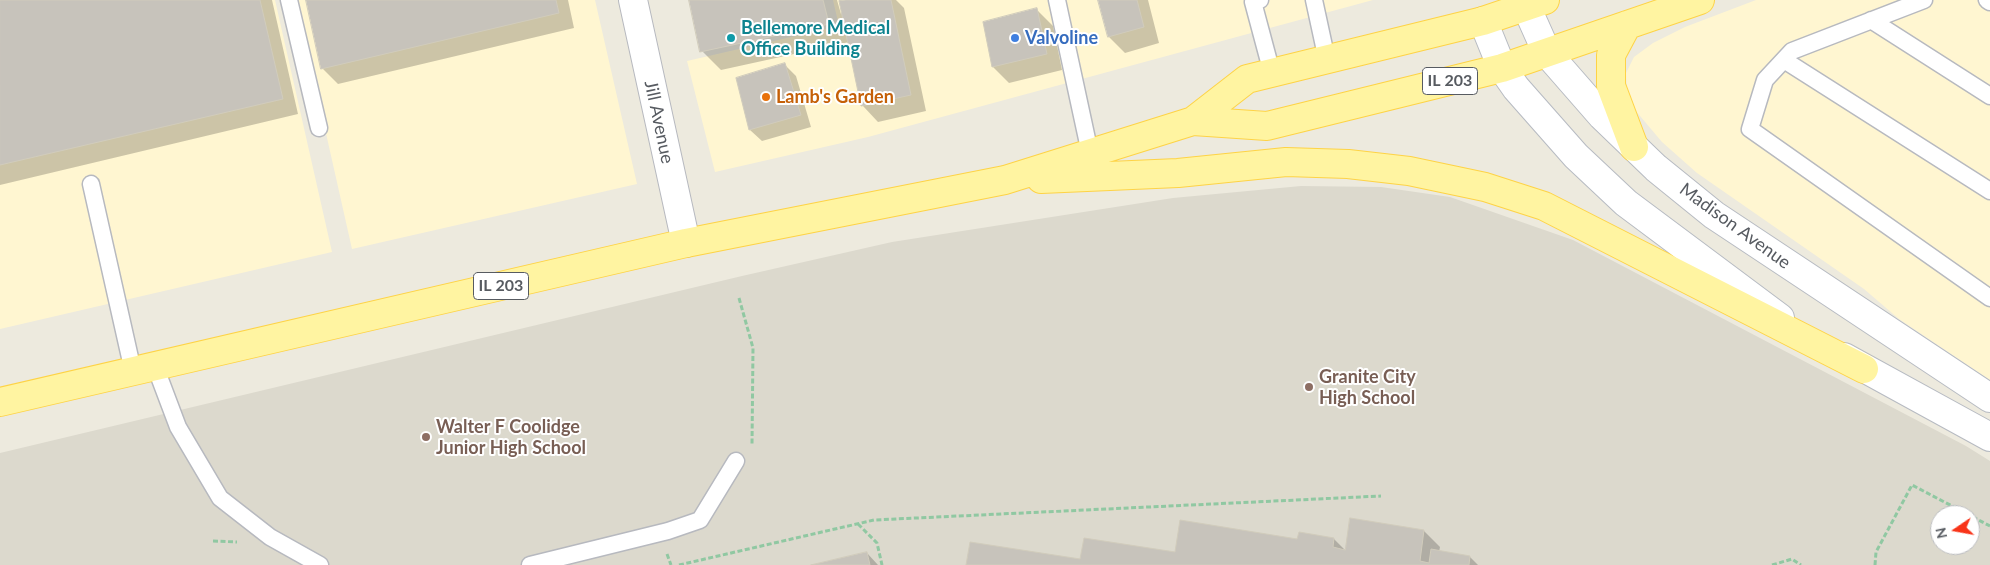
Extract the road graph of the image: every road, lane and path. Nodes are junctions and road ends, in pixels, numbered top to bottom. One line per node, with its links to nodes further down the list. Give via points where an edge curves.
1 (289, 0): 19 (lane)
2 (633, 0): 25 (main road, Jill Avenue)
3 (1057, 0): 21 (lane)
4 (1314, 0): 13 (lane)
5 (1700, 0): 11 (main road, IL 203)
6 (1924, 0): 9 (lane)
7 (1256, 1): 16 (lane)
8 (1532, 2): 10 (main road, IL 203); 12 (main road, Madison Avenue)
9 (1871, 20): 14 (lane, via 1792,51); 17 (lane)
10 (1483, 22): 13 (main road, IL 203); 15 (main road)
11 (1627, 25): 12 (main road, IL 203); 20 (main road, via 1611,55 1611,86)
12 (1547, 52): 15 (main road, IL 203); 20 (main road, Madison Avenue, via 1602,116)
13 (1327, 60): 16 (main road, IL 203)
14 (1784, 60): 24 (lane); 26 (lane, via 1765,80 1750,129)
15 (1502, 68): 18 (main road, IL 203, via 1267,126); 28 (main road, via 1576,156 1626,203 1786,322)
16 (1272, 73): 18 (main road, IL 203, via 1248,79)
17 (1990, 96)
18 (1193, 121): 21 (main road, IL 203)
19 (319, 128)
20 (1634, 146): 29 (main road, Madison Avenue, via 1714,215)
21 (1090, 153): 22 (main road, IL 203)
22 (1004, 180): 25 (main road, IL 203); 28 (main road, via 1178,173 1286,162 1348,164 1409,171 1485,187 1544,206)
23 (91, 184): 27 (lane)
24 (1990, 191)
25 (686, 243): 27 (main road, IL 203)
26 (1990, 298)
27 (144, 368): 30 (main road, IL 203); 36 (lane, via 220,498 270,536)
28 (1864, 368): 31 (main road)
29 (1990, 398)
30 (0, 402)
31 (1990, 437)
32 (736, 461): 37 (lane, via 700,520)
33 (1381, 496): 34 (path, via 874,520)
34 (858, 524): 38 (path); 39 (path, via 877,542)
35 (1990, 526): 42 (path, via 1912,485 1876,552)
36 (320, 565)
37 (530, 565)
38 (679, 565)
39 (882, 565)
40 (1772, 565): 41 (path, via 1792,559)
41 (1801, 565)
42 (1875, 565)

